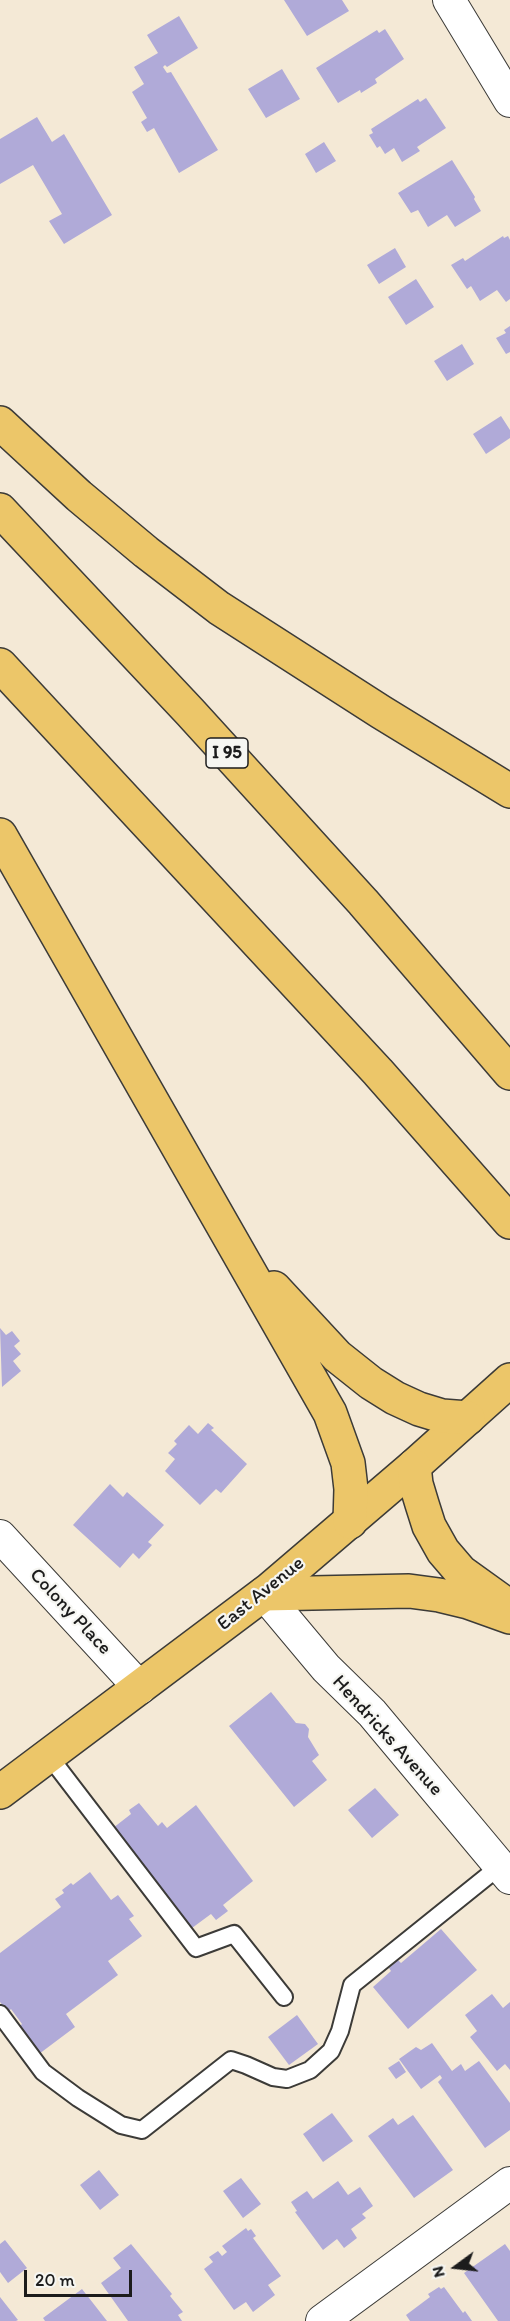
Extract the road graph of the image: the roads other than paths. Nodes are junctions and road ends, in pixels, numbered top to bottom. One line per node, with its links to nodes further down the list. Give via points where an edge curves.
1 (449, 0): 2 (street)
2 (510, 101)
3 (0, 423): 6 (main road, via 79,496 219,608)
4 (0, 510): 8 (main road, I 95, via 363,902)
5 (0, 666): 10 (main road, via 363,1055)
6 (510, 790)
7 (0, 835): 9 (main road)
8 (510, 1072)
9 (202, 1190): 12 (main road, via 254,1264 338,1356 395,1398 442,1416); 14 (main road, via 330,1413 348,1464)
10 (510, 1222)
11 (510, 1380): 12 (main road, East Avenue)
12 (468, 1418): 13 (main road, East Avenue)
13 (414, 1466): 14 (main road, East Avenue); 17 (main road, via 429,1526 443,1551 461,1572)
14 (350, 1522): 16 (main road, East Avenue)
15 (0, 1536): 19 (street, Colony Place)
16 (264, 1594): 18 (main road, via 409,1591 439,1594); 19 (main road, East Avenue); 22 (street, Hendricks Avenue, via 326,1668 372,1713)
17 (510, 1607)
18 (510, 1617)
19 (140, 1688): 20 (main road, East Avenue)
20 (49, 1756): 21 (main road, East Avenue); 23 (lane, via 196,1948 234,1934)
21 (0, 1792)
22 (505, 1872): 24 (lane, via 352,1985 331,2051 310,2070 287,2079 273,2078 231,2060 142,2130 122,2125 43,2072)
23 (284, 1997)
24 (0, 2014)
25 (510, 2183): 26 (street)
26 (322, 2321)

